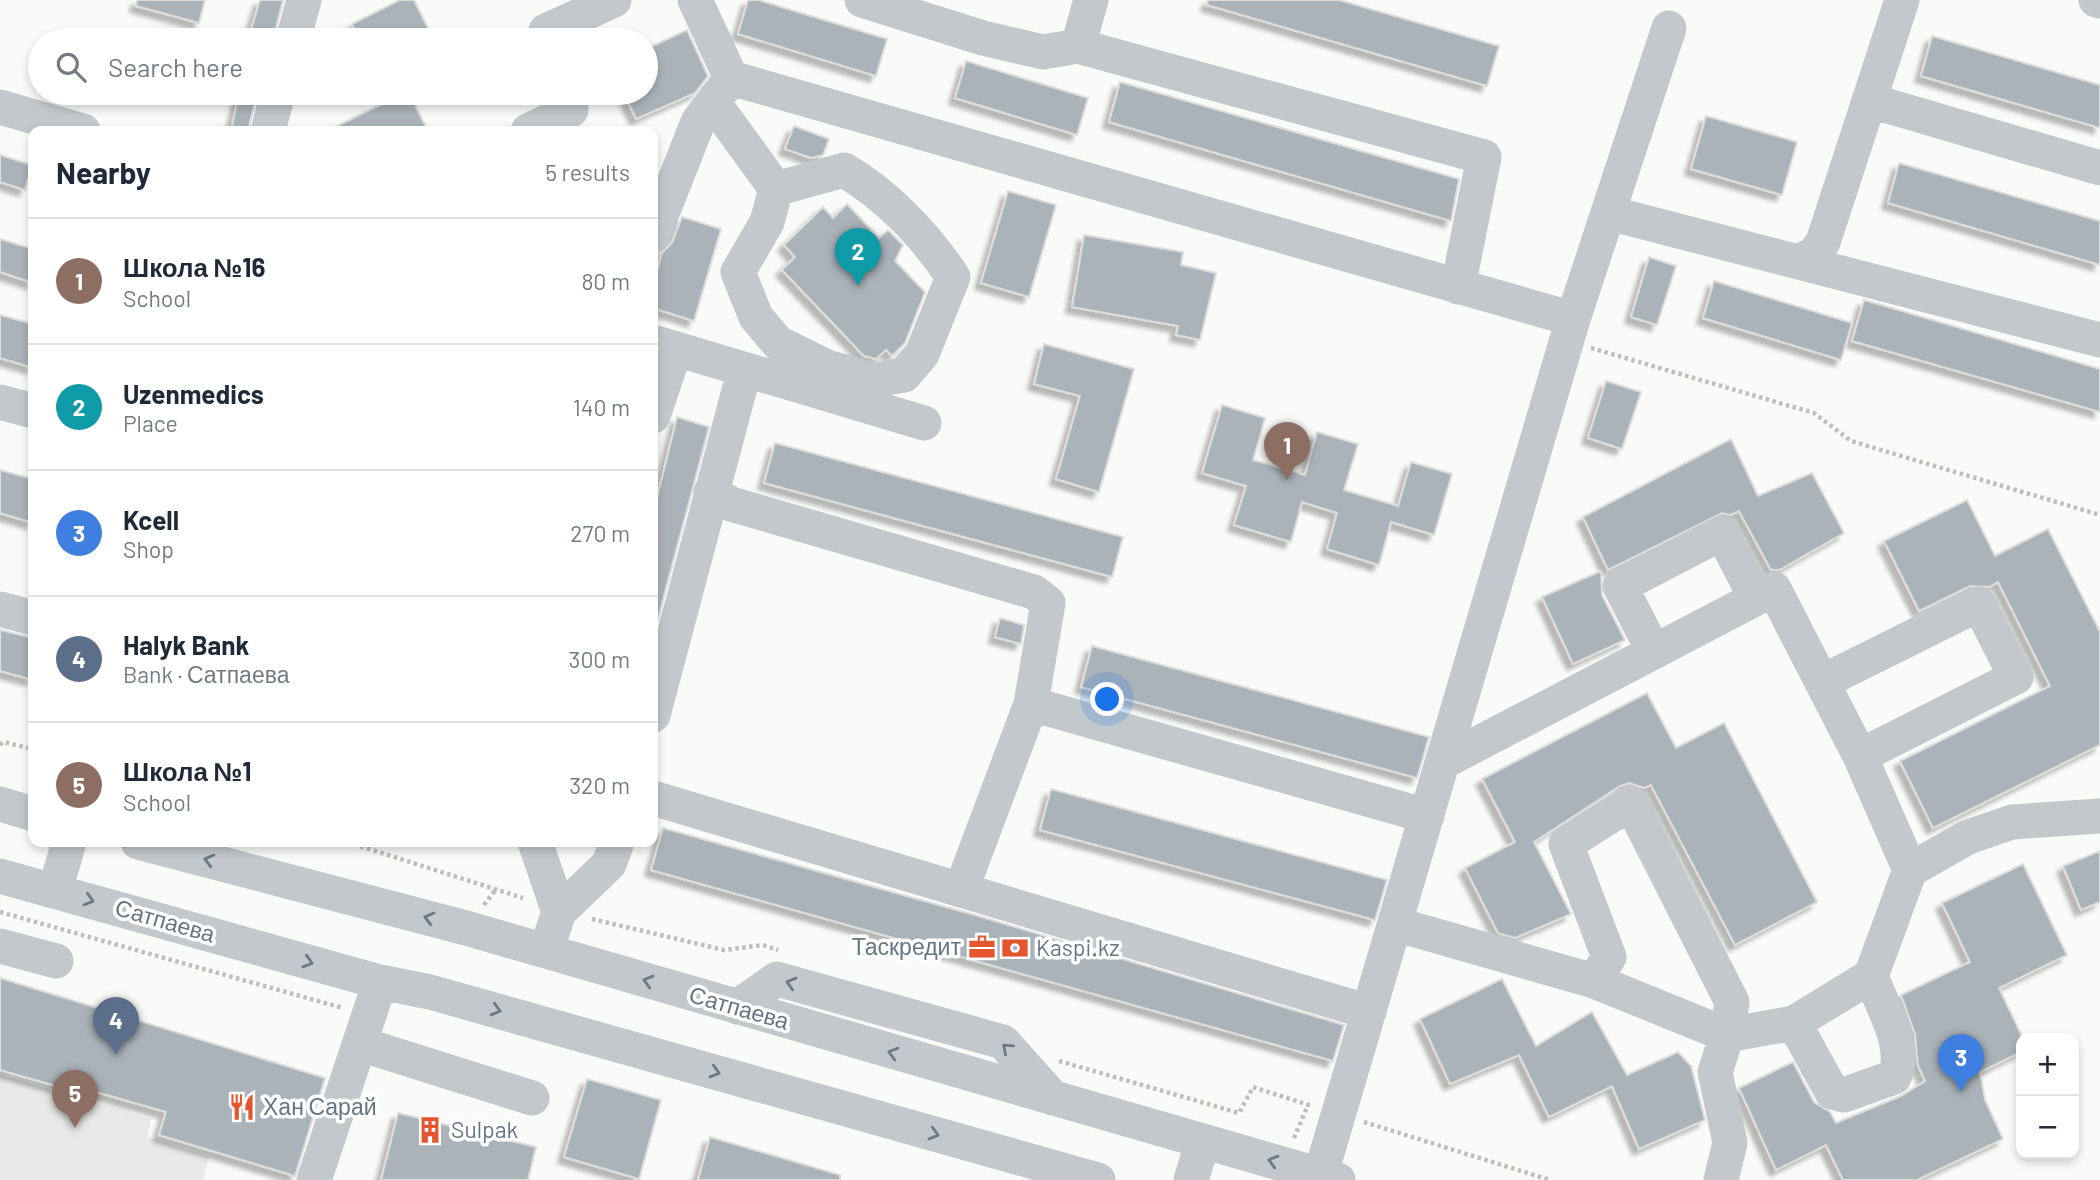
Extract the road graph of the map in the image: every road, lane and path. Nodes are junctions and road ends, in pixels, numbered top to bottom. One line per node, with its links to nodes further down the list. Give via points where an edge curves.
1 (304, 0): 8 (street)
2 (614, 0): 9 (street)
3 (695, 0): 11 (street)
4 (862, 0): 10 (street, via 1043,52)
5 (1091, 0): 10 (street)
6 (1902, 0): 12 (street)
7 (1669, 27): 21 (street)
8 (296, 28)
9 (553, 28)
10 (1078, 46): 24 (street, via 1485,157)
11 (722, 90): 20 (street); 22 (street, via 698,122); 24 (street)
12 (1871, 101): 19 (street); 23 (street, via 1823,242 1814,254)
13 (275, 105): 17 (street)
14 (570, 105): 18 (street, via 571,110)
15 (0, 107): 16 (street)
16 (66, 126)
17 (269, 126)
18 (537, 126)
19 (2100, 168)
20 (776, 189): 20 (street, via 768,222 737,272 756,317 778,343 827,367 874,380 904,375 922,354 953,277 937,252 868,184 844,170)
21 (1609, 213): 23 (street); 25 (street)
22 (658, 223)
23 (1797, 262): 26 (street)
24 (1458, 287): 25 (street)
25 (1570, 330): 34 (path, via 1814,413 1851,441); 45 (street)
26 (2100, 340)
27 (664, 346): 28 (street); 29 (street)
28 (744, 372): 32 (street); 33 (street)
29 (658, 384)
30 (0, 402): 31 (street)
31 (28, 410)
32 (924, 423)
33 (711, 492): 40 (street); 41 (street, via 731,504 1034,592 1048,603)
34 (2100, 515)
35 (1756, 598): 38 (street); 38 (street, via 1722,533 1620,586); 39 (street, via 1774,589)
36 (0, 610): 37 (street)
37 (28, 617)
38 (1654, 652): 45 (street)
39 (1822, 682): 44 (street); 44 (street, via 1979,604 2016,677)
40 (658, 696)
41 (1031, 704): 49 (street); 57 (street)
42 (1, 743): 43 (path)
43 (28, 748)
44 (1860, 756): 55 (street)
45 (1443, 762): 49 (street)
46 (658, 799): 57 (street)
47 (0, 804): 48 (street)
48 (28, 812)
49 (1427, 816): 61 (street)
50 (2100, 816): 55 (street, via 2012,822 1968,836)
51 (68, 847): 58 (street)
52 (157, 847): 63 (street, Сатпаева, one-way to 52)
53 (537, 847): 60 (street)
54 (615, 847): 60 (street, via 610,864)
55 (1910, 870): 65 (street)
56 (0, 876): 58 (street, Сатпаева)
57 (961, 890): 68 (street)
58 (55, 891): 67 (street, Сатпаева, one-way to 67)
59 (0, 912): 70 (path)
60 (559, 912): 63 (street)
61 (1395, 924): 66 (street); 68 (street)
62 (0, 946): 64 (street)
63 (546, 951): 73 (street, Сатпаева, one-way to 63)
64 (56, 961)
65 (1871, 976): 69 (street); 69 (street, via 1897,1044 1900,1065 1894,1077 1844,1096 1832,1092)
66 (1594, 981): 71 (street); 71 (street, via 1609,957 1566,844 1631,803 1732,1002)
67 (380, 982): 70 (street); 76 (street, Сатпаева, one-way to 76, via 430,992)
68 (1369, 1012): 74 (street)
69 (1794, 1023): 71 (street)
70 (365, 1029): 72 (street); 75 (street)
71 (1727, 1035): 78 (street, via 1715,1072 1730,1143)
72 (532, 1098)
73 (1203, 1141): 74 (street, Сатпаева, one-way to 73); 77 (street)
74 (1326, 1178)
75 (314, 1180)
76 (1098, 1180)
77 (1191, 1180)
78 (1721, 1180)

